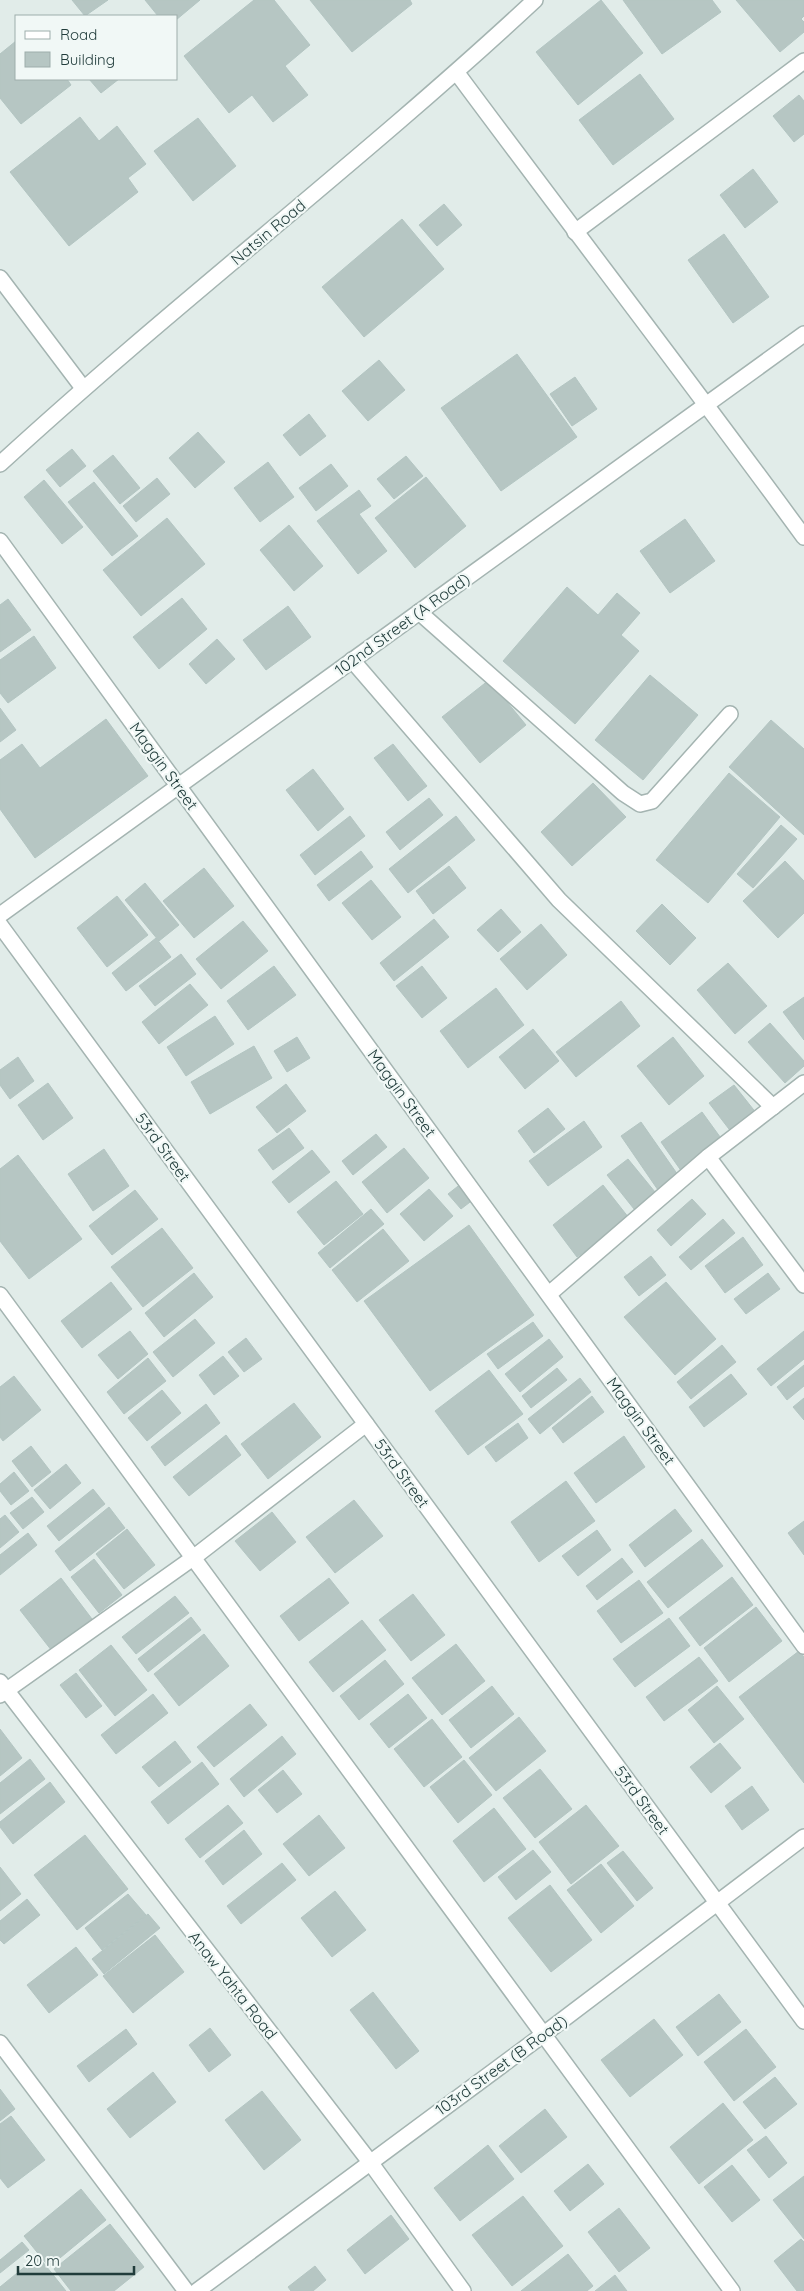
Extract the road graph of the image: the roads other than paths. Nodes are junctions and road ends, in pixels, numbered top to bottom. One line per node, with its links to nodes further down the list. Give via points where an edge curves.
1 (535, 0): 3 (street, Natsin Road)
2 (804, 61): 4 (street)
3 (457, 73): 4 (street); 7 (street, Natsin Road)
4 (575, 232): 8 (street)
5 (0, 278): 7 (street)
6 (804, 334): 8 (street, 102nd Street (A Road))
7 (82, 388): 9 (street, Natsin Road)
8 (707, 403): 10 (street); 12 (street, 102nd Street (A Road))
9 (0, 464)
10 (804, 537)
11 (0, 541): 15 (street, Maggin Street)
12 (419, 612): 13 (street, 102nd Street (A Road)); 14 (street, via 623,793 640,804 652,800)
13 (352, 660): 15 (street, 102nd Street (A Road)); 19 (street, via 559,900)
14 (730, 714)
15 (178, 786): 16 (street, 102nd Street (A Road)); 22 (street, Maggin Street)
16 (0, 915)
17 (0, 926): 24 (street, 53rd Street)
18 (804, 1083): 19 (street)
19 (773, 1107): 20 (street)
20 (708, 1156): 21 (street); 22 (street)
21 (804, 1284)
22 (549, 1294): 26 (street, Maggin Street)
23 (0, 1295): 25 (street)
24 (366, 1424): 25 (street); 29 (street, 53rd Street)
25 (193, 1558): 27 (street); 31 (street)
26 (804, 1646)
27 (2, 1689): 33 (street, Anaw Yahta Road)
28 (804, 1837): 29 (street, 103rd Street (B Road))
29 (717, 1902): 30 (street, 53rd Street); 31 (street, 103rd Street (B Road))
30 (804, 2021)
31 (544, 2034): 33 (street, 103rd Street (B Road)); 37 (street)
32 (0, 2043): 34 (street)
33 (370, 2162): 35 (street, 103rd Street (B Road)); 36 (street, Anaw Yahta Road)
34 (186, 2291)
35 (197, 2291)
36 (462, 2291)
37 (732, 2291)

